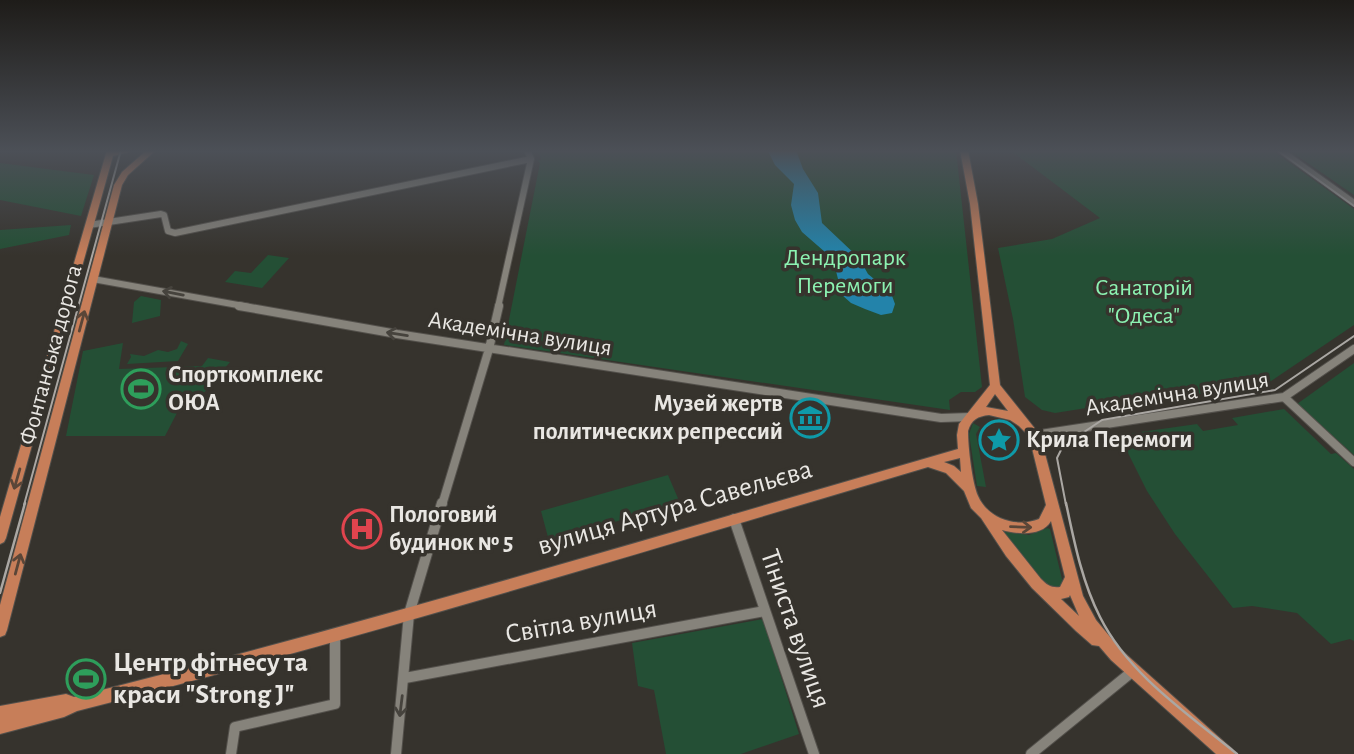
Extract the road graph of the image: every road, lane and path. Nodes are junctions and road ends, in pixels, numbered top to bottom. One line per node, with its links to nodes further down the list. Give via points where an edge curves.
1 (100, 185): 9 (main road, Фонтанська дорога)
2 (118, 185): 8 (main road, Фонтанська дорога)
3 (405, 185): 8 (street, via 175,233 168,231 163,214)
4 (525, 185): 11 (street)
5 (969, 185): 13 (main road)
6 (1329, 185): 7 (street)
7 (1354, 203)
8 (107, 221): 9 (street); 10 (main road, Фонтанська дорога)
9 (89, 225): 26 (main road, Фонтанська дорога, one-way to 26)
10 (93, 279): 11 (street, Академічна вулиця, one-way to 10); 31 (main road, Фонтанська дорога, one-way to 10)
11 (488, 349): 16 (street, Академічна вулиця); 30 (street)
12 (1354, 349): 14 (street, Академічна вулиця)
13 (995, 386): 15 (main road); 17 (main road)
14 (1284, 397): 17 (street, Академічна вулиця); 21 (street)
15 (972, 415): 16 (street, Академічна вулиця); 17 (main road, via 1002,413); 18 (main road)
16 (941, 418): 18 (street)
17 (1031, 431): 23 (main road)
18 (962, 436): 19 (main road)
19 (964, 452): 20 (main road, вулиця Артура Савельєва); 22 (main road)
20 (927, 462): 22 (main road, via 950,469); 25 (main road, вулиця Артура Савельєва)
21 (1354, 462)
22 (970, 489): 24 (main road)
23 (1052, 508): 24 (main road, one-way to 23, via 1006,526 1030,528 1048,519); 27 (main road)
24 (983, 513): 28 (main road)
25 (734, 519): 29 (street, Тіниста вулиця); 30 (main road, вулиця Артура Савельєва)
26 (0, 538)
27 (1071, 579): 28 (main road, via 1066,591 1058,594); 33 (main road, via 1082,610)
28 (1035, 582): 33 (main road)
29 (765, 611): 35 (street, Світла вулиця); 41 (street, Тіниста вулиця)
30 (410, 614): 32 (main road, вулиця Артура Савельєва); 35 (street)
31 (0, 630)
32 (335, 635): 36 (main road, вулиця Артура Савельєва); 39 (street, via 335,704 234,727)
33 (1116, 655): 34 (main road)
34 (1133, 671): 42 (street); 43 (main road)
35 (405, 678): 40 (street, one-way to 40)
36 (74, 704): 37 (main road, вулиця Артура Савельєва, via 66,701); 38 (main road, вулиця Артура Савельєва)
37 (0, 713)
38 (0, 727)
39 (231, 754)
40 (396, 754)
41 (814, 754)
42 (1031, 754)
43 (1227, 754)

